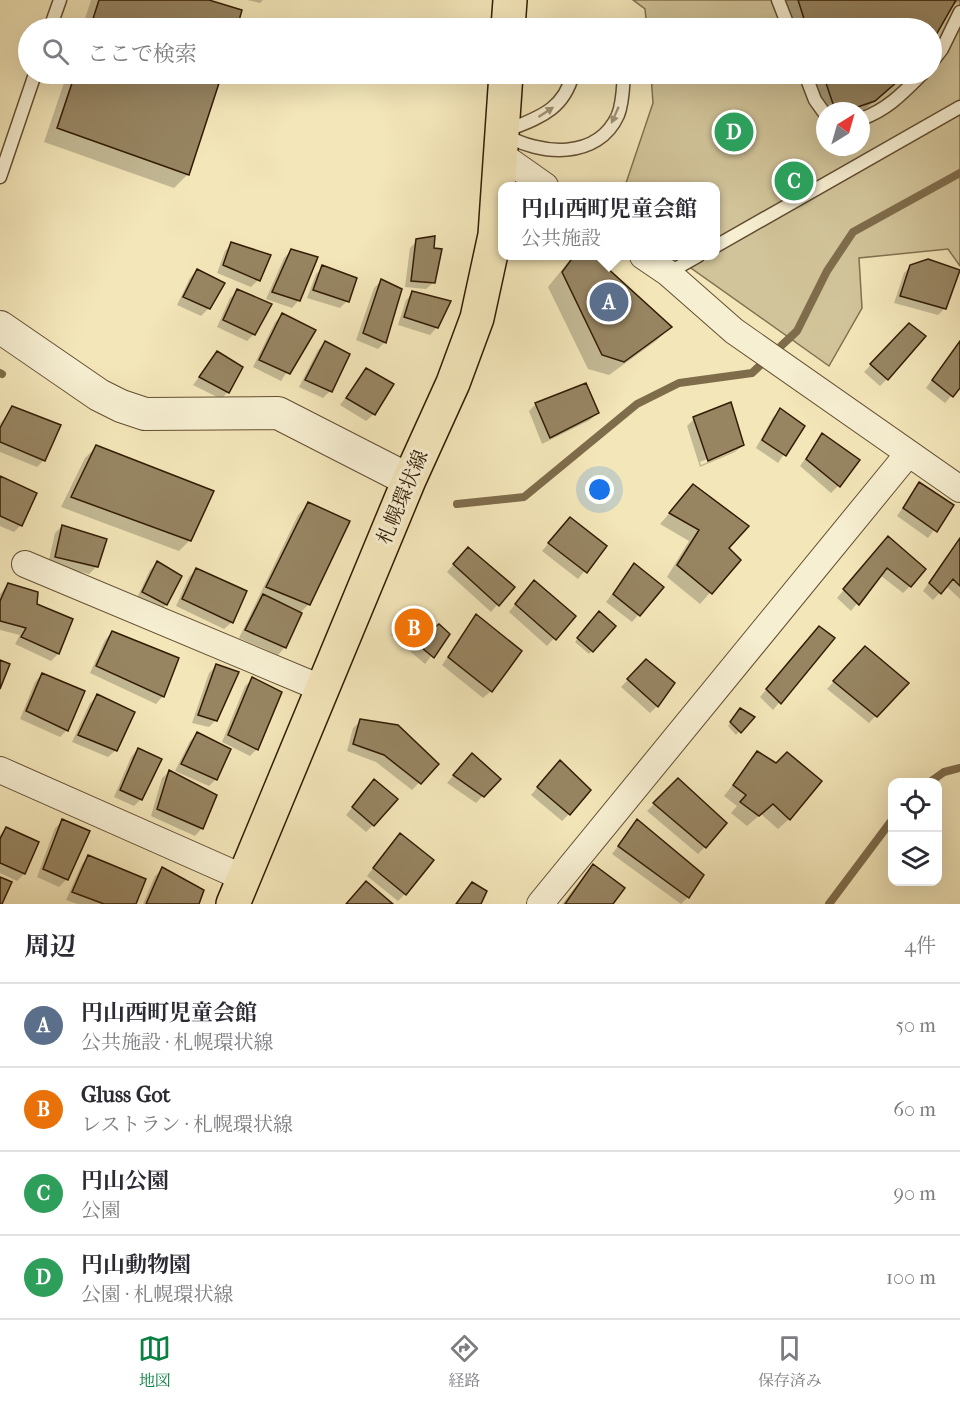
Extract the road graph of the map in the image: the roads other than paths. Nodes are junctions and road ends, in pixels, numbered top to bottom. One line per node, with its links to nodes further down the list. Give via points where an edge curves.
1 (60, 0): 5 (lane)
2 (510, 0): 6 (main road)
3 (778, 0): 7 (lane)
4 (960, 12): 8 (lane)
5 (54, 18)
6 (509, 18)
7 (785, 18)
8 (942, 49)
9 (32, 84): 19 (lane)
10 (505, 84): 18 (main road, 札幌環状線)
11 (569, 84): 18 (lane, one-way to 11, via 549,113)
12 (623, 84): 18 (lane, one-way to 18, via 618,115 601,137 588,146 576,150 515,141)
13 (809, 84): 15 (lane)
14 (911, 84): 17 (lane, via 885,108)
15 (816, 102)
16 (960, 107): 23 (lane)
17 (870, 115)
18 (502, 144): 20 (main road, 札幌環状線); 21 (street)
19 (0, 177)
20 (499, 182)
21 (541, 182)
22 (498, 196): 29 (main road, 札幌環状線, via 495,235 477,318 453,383)
23 (720, 244)
24 (650, 260): 26 (street)
25 (690, 260): 26 (lane)
26 (668, 273): 28 (street, via 734,331)
27 (0, 327): 29 (street, via 121,406 145,414 278,413)
28 (908, 454): 30 (street); 35 (street)
29 (409, 480): 32 (main road, 札幌環状線)
30 (960, 489)
31 (25, 564): 32 (street)
32 (322, 689): 34 (main road, 札幌環状線)
33 (0, 770): 34 (street)
34 (238, 891)
35 (540, 904)

